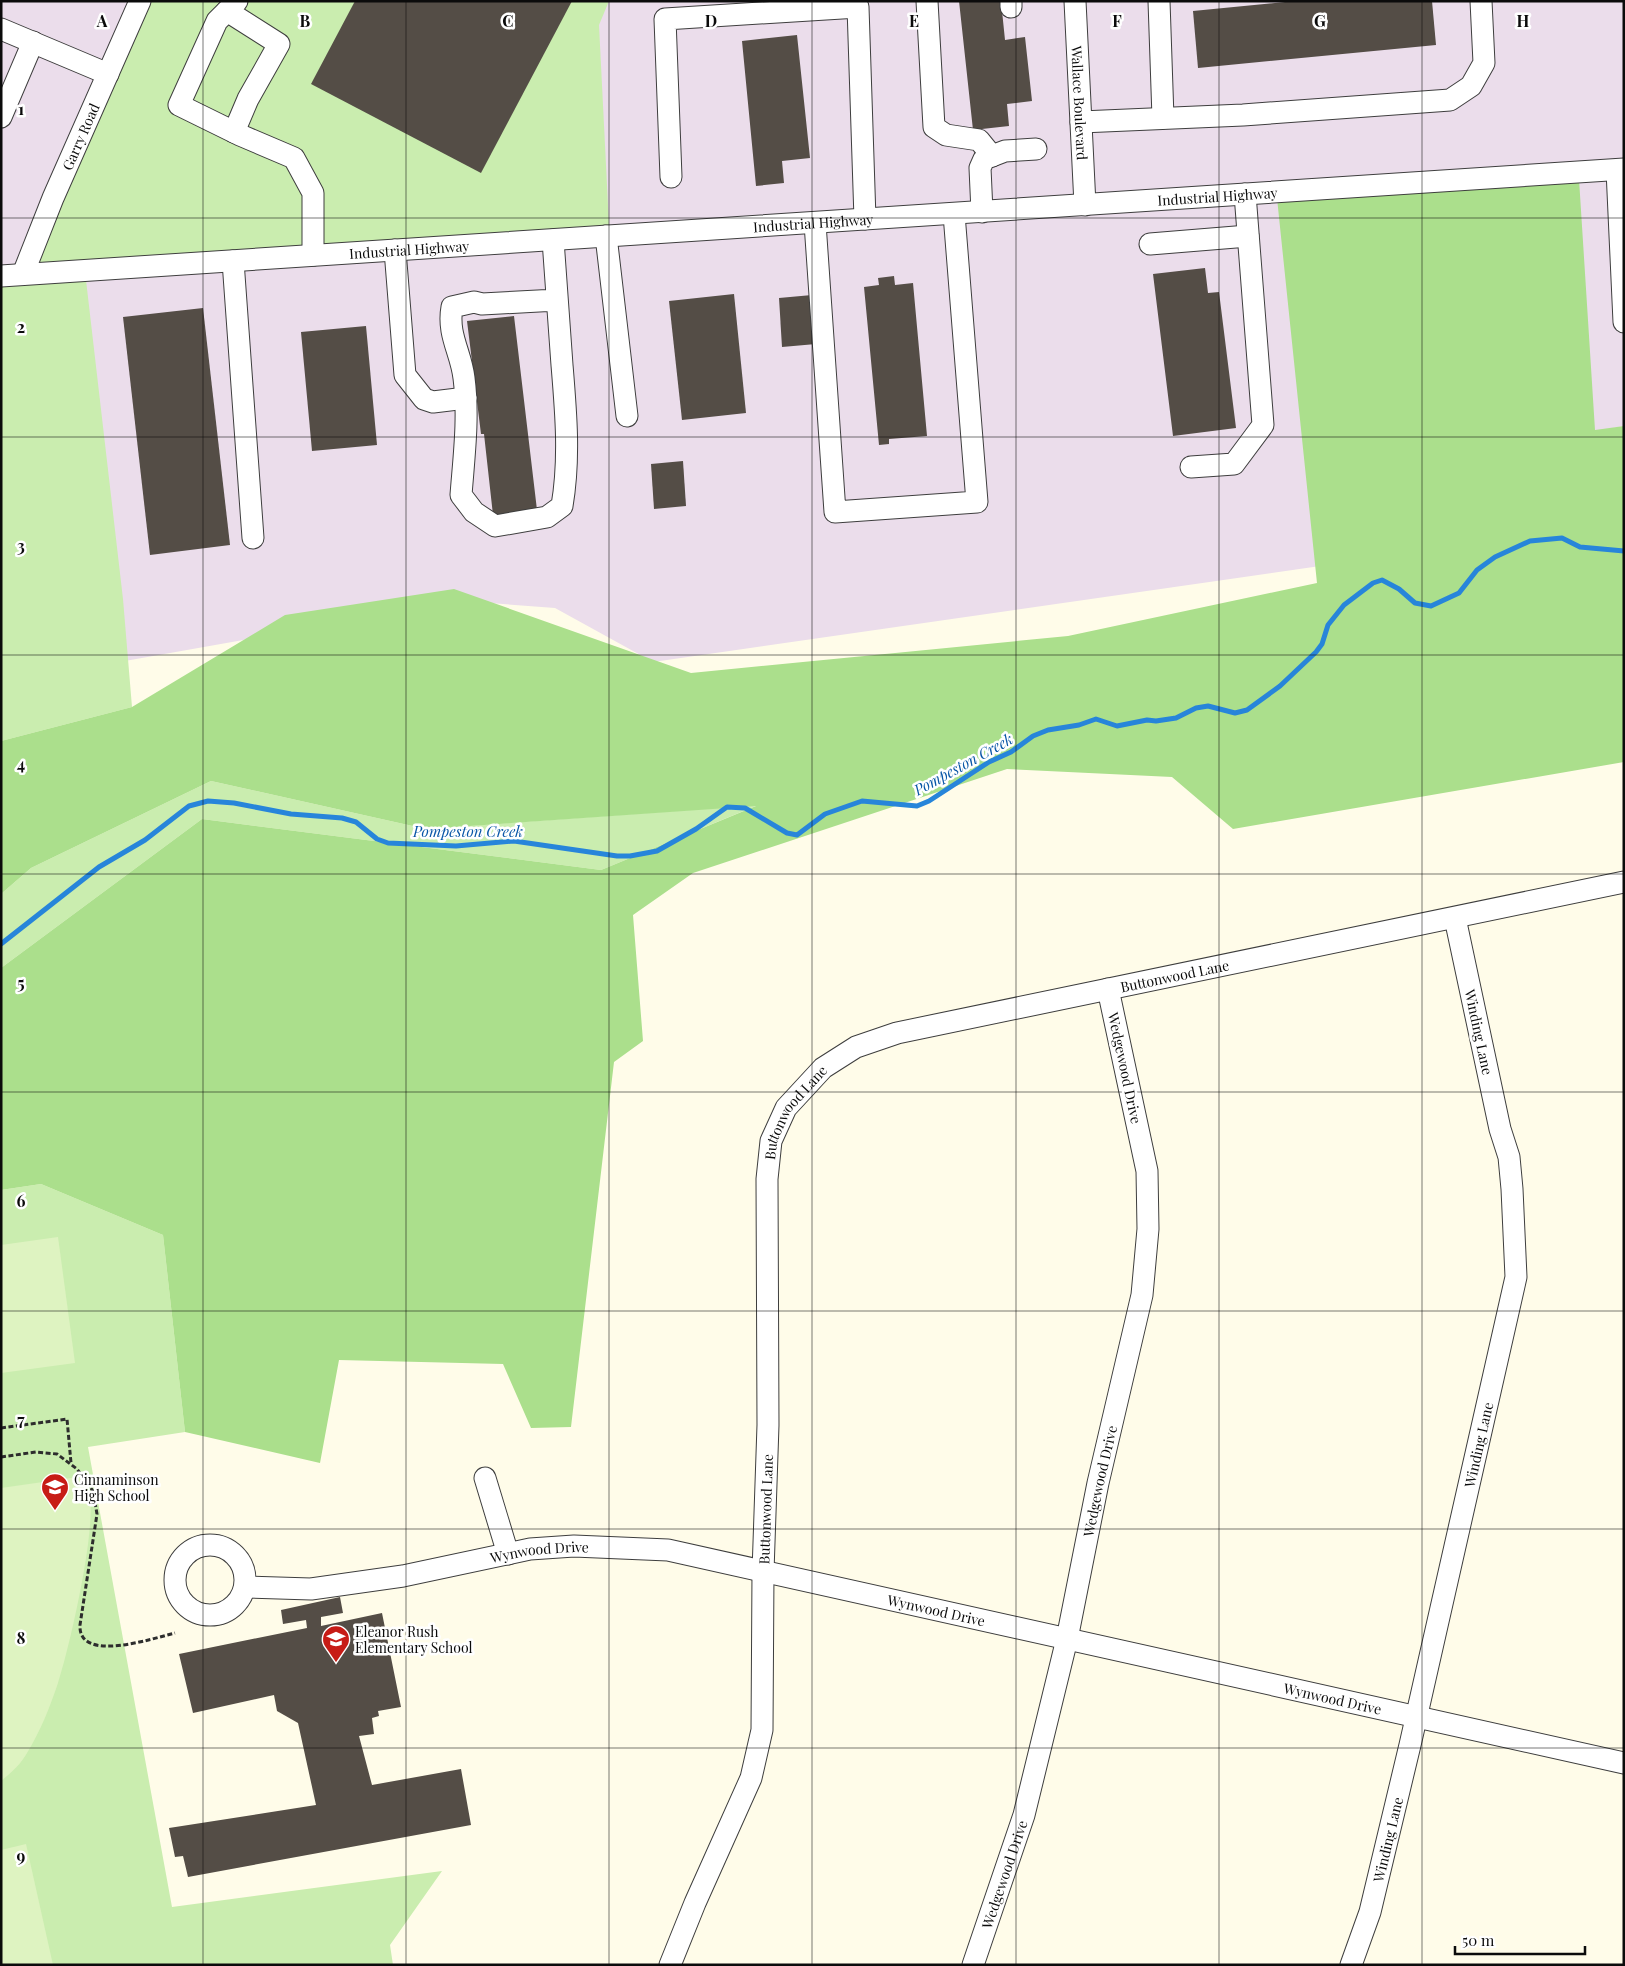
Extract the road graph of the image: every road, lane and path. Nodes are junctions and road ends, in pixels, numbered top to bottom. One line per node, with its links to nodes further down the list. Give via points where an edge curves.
1 (140, 1): 9 (street, Garry Road)
2 (927, 1): 15 (street, via 934,128 946,136 979,140)
3 (1075, 1): 12 (street, Wallace Boulevard)
4 (1159, 1): 11 (street)
5 (1481, 1): 11 (street, via 1484,63 1470,86 1450,100)
6 (232, 6): 13 (street, via 279,44 248,99); 13 (street, via 217,21 179,105)
7 (1, 29): 8 (street)
8 (33, 42): 9 (street); 10 (street)
9 (108, 74): 31 (street, Garry Road)
10 (1, 117)
11 (1163, 118): 12 (street)
12 (1081, 122): 19 (street, Wallace Boulevard)
13 (234, 132): 29 (street, via 294,158 313,193)
14 (1036, 149): 15 (street, via 1005,151)
15 (992, 156): 20 (street, via 984,160 980,168)
16 (1621, 170): 18 (street, Industrial Highway); 34 (street)
17 (671, 177): 22 (street, via 665,19 858,7)
18 (1245, 194): 19 (street, Industrial Highway); 25 (street)
19 (1085, 205): 20 (street, Industrial Highway)
20 (982, 212): 21 (street, Industrial Highway)
21 (954, 214): 22 (street, Industrial Highway); 23 (street, via 977,502 835,512)
22 (865, 219): 23 (street, Industrial Highway)
23 (815, 223): 24 (street, Industrial Highway)
24 (606, 236): 26 (street, Industrial Highway); 36 (street)
25 (1248, 236): 27 (street); 37 (street, via 1262,425 1234,464)
26 (553, 240): 28 (street, Industrial Highway); 33 (street)
27 (1150, 244)
28 (395, 250): 29 (street, Industrial Highway); 35 (street, via 405,375 424,399 433,402)
29 (313, 256): 30 (street, Industrial Highway)
30 (233, 261): 31 (street, Industrial Highway); 38 (street)
31 (23, 274): 32 (street, Industrial Highway)
32 (1, 276)
33 (558, 300): 35 (street, via 474,302 452,307 451,336 464,377); 35 (street, via 568,430 567,480 562,506 548,517 495,526 474,512 461,495)
34 (1624, 322)
35 (466, 398)
36 (627, 416)
37 (1191, 468)
38 (253, 538)
39 (1624, 882): 40 (street, Buttonwood Lane)
40 (1455, 918): 41 (street, Buttonwood Lane); 51 (street, Winding Lane, via 1500,1129 1509,1157 1516,1277)
41 (1108, 989): 47 (street, Buttonwood Lane, via 897,1033 856,1047 823,1068 786,1108 771,1141 767,1179 768,1425); 50 (street, Wedgewood Drive, via 1147,1170 1148,1229 1142,1295 1098,1483)
42 (1, 1428): 44 (path, via 66,1419)
43 (1, 1457): 44 (path, via 46,1452 62,1456)
44 (71, 1464): 49 (path, via 91,1487 97,1509 80,1626 83,1638 90,1645 101,1648)
45 (485, 1478): 46 (street)
46 (508, 1554): 47 (street, Wynwood Drive, via 574,1546 668,1550); 48 (street, Wynwood Drive, via 403,1576 311,1589)
47 (763, 1572): 50 (street, Wynwood Drive); 53 (street, Buttonwood Lane, via 762,1730 751,1778)
48 (245, 1587)
49 (175, 1633)
50 (1067, 1639): 51 (street, Wynwood Drive); 54 (street, Wedgewood Drive, via 1024,1815)
51 (1416, 1716): 52 (street, Wynwood Drive); 55 (street, Winding Lane, via 1370,1912)
52 (1624, 1763)
53 (670, 1965)
54 (973, 1965)
55 (1351, 1965)

